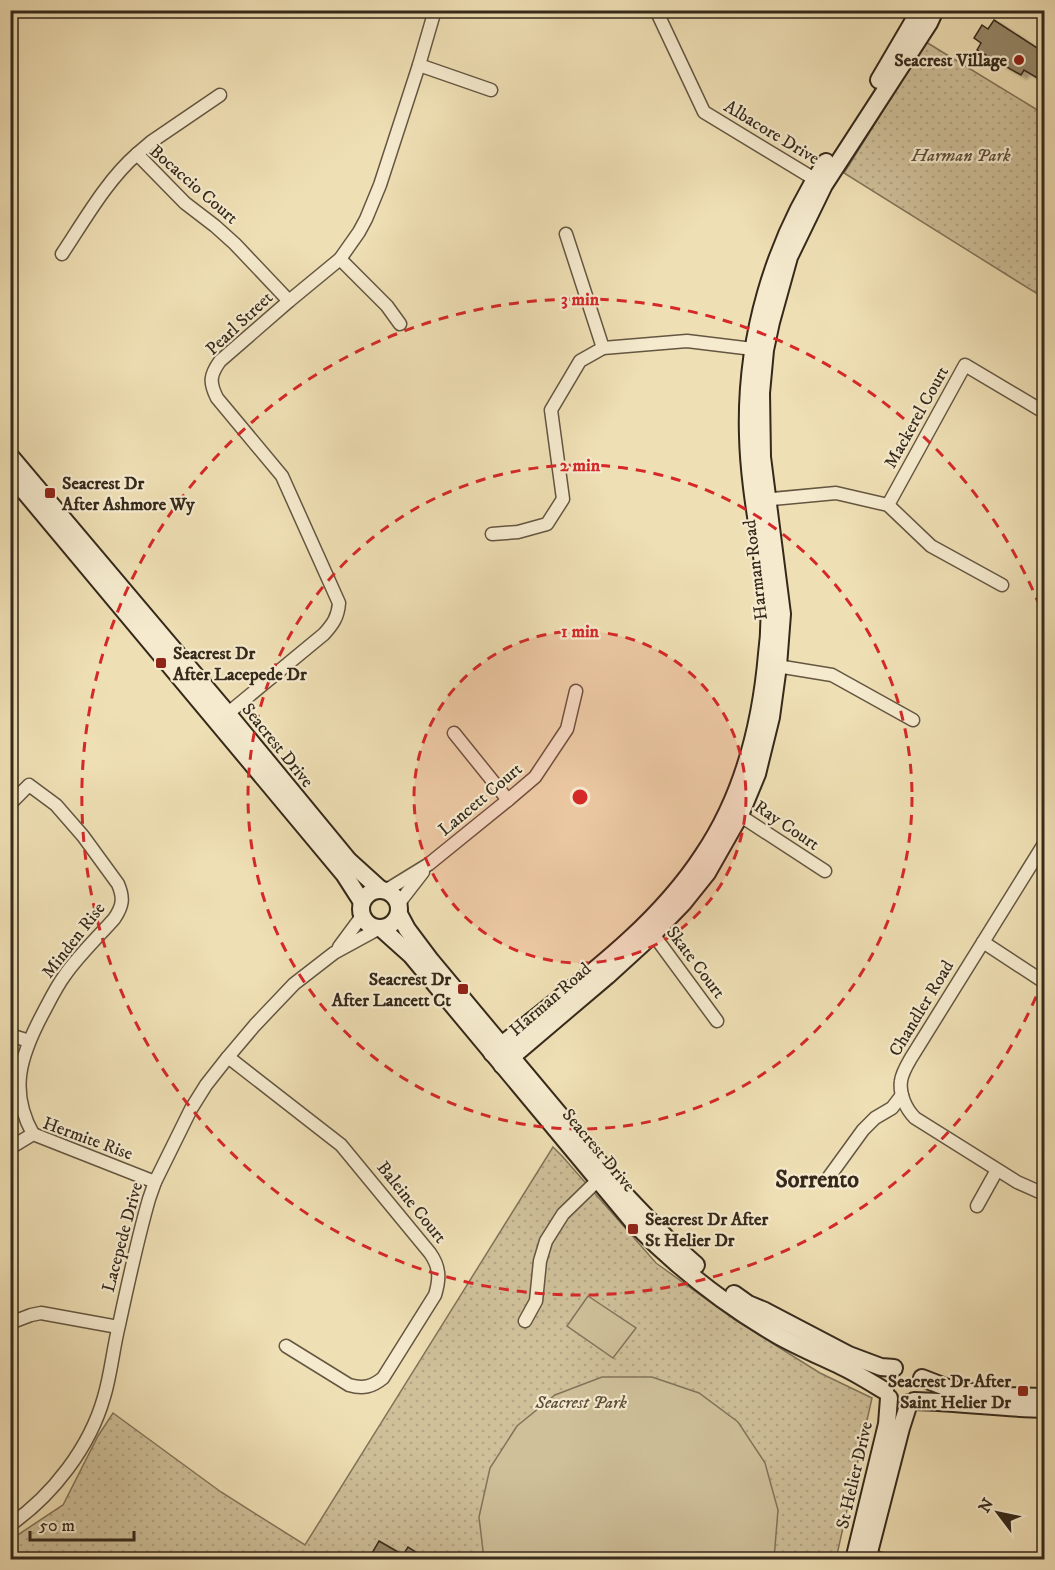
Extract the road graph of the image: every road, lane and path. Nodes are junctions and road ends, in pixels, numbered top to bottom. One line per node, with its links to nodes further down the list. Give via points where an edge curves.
1 (435, 10): 5 (street, Pearl Street)
2 (656, 10): 9 (street, Albacore Drive, via 704,112)
3 (920, 10): 9 (main road, Harman Road)
4 (935, 10): 9 (main road, Harman Road)
5 (419, 65): 6 (street); 12 (street, Pearl Street, via 380,185 366,219)
6 (491, 90)
7 (220, 95): 8 (street)
8 (136, 154): 11 (street, Bocaccio Court, via 114,177); 13 (street, Bocaccio Court, via 185,203 235,244)
9 (819, 182): 16 (main road, Harman Road)
10 (566, 234): 15 (street)
11 (62, 254)
12 (340, 259): 13 (street, Pearl Street); 14 (street, via 387,306)
13 (289, 301): 25 (street, Pearl Street, via 220,361 211,380 212,388 282,476 337,597 338,612 324,634)
14 (399, 324)
15 (603, 348): 16 (street, via 687,341); 21 (street, via 580,360 551,410 563,499 547,524)
16 (759, 349): 19 (main road, Harman Road)
17 (1044, 412): 20 (street, Mackerel Court, via 965,365)
18 (12, 467): 25 (main road, Seacrest Drive)
19 (760, 500): 20 (street, via 836,493); 23 (main road, Harman Road, via 782,614)
20 (888, 505): 22 (street, via 931,546)
21 (492, 534)
22 (1002, 585)
23 (772, 665): 26 (street, via 832,675); 30 (main road, Harman Road, via 771,717 765,744 757,774)
24 (576, 691): 28 (street, Lancett Court, via 567,729 535,777)
25 (223, 718): 34 (main road, Seacrest Drive, via 349,861); 35 (main road, Seacrest Drive, via 344,874)
26 (914, 720)
27 (454, 733): 28 (street)
28 (508, 800): 32 (street, Lancett Court)
29 (10, 804): 44 (street, Minden Rise, via 29,785 56,805 118,884 123,902 114,919 65,974)
30 (735, 812): 33 (street, Ray Court); 38 (main road, Harman Road, via 707,873 683,903)
31 (1044, 844): 39 (street, Chandler Road)
32 (429, 864): 34 (street, Lancett Court); 36 (street, Lancett Court)
33 (825, 871)
34 (383, 890): 35 (main road, via 370,893); 36 (main road, Seacrest Drive, via 391,893)
35 (362, 909): 37 (main road, Seacrest Drive, via 368,925); 40 (street, Lacepede Drive)
36 (399, 909): 37 (main road, via 393,924); 45 (main road, Seacrest Drive, via 416,942)
37 (380, 929): 40 (street, Lacepede Drive); 45 (main road, Seacrest Drive, via 411,955)
38 (649, 930): 42 (street, Skate Court); 45 (main road, Harman Road, via 607,976)
39 (982, 942): 41 (street); 47 (street, Chandler Road, via 911,1058 901,1079)
40 (334, 953): 46 (street, Lacepede Drive, via 294,984)
41 (1044, 982)
42 (717, 1021)
43 (10, 1035): 44 (street)
44 (29, 1041): 48 (street, Minden Rise, via 23,1056 19,1094)
45 (502, 1055): 51 (main road, Seacrest Drive); 60 (main road, Seacrest Drive, via 644,1216 708,1275 748,1304 867,1363)
46 (228, 1057): 53 (street, Lacepede Drive, via 191,1109); 59 (street, Baleine Court, via 341,1145 430,1252 438,1268 435,1295 376,1384 359,1388 349,1385)
47 (902, 1095): 50 (street, via 915,1118); 52 (street, via 863,1130)
48 (33, 1134): 49 (street, Hermite Rise); 53 (street, Hermite Rise)
49 (10, 1148)
50 (997, 1170): 54 (street); 55 (street)
51 (598, 1180): 56 (street, via 563,1214 546,1241 536,1301); 61 (main road, Seacrest Drive, via 650,1239 699,1282 780,1337)
52 (826, 1181)
53 (155, 1182): 58 (street, Lacepede Drive)
54 (1044, 1194)
55 (976, 1206)
56 (525, 1321)
57 (10, 1323): 58 (street, via 40,1313)
58 (118, 1327): 65 (street, Lacepede Drive, via 105,1396 88,1438 46,1494)
59 (286, 1346)
60 (909, 1370): 61 (main road, via 887,1375); 62 (main road, Seacrest Drive, via 953,1390); 63 (main road, via 922,1391)
61 (887, 1394): 63 (main road, via 898,1404); 66 (main road, St Helier Drive, via 887,1424)
62 (1044, 1397)
63 (912, 1402): 64 (main road); 66 (main road, St Helier Drive)
64 (1044, 1409)
65 (10, 1525)
66 (861, 1556): 67 (street)
67 (884, 1560)

